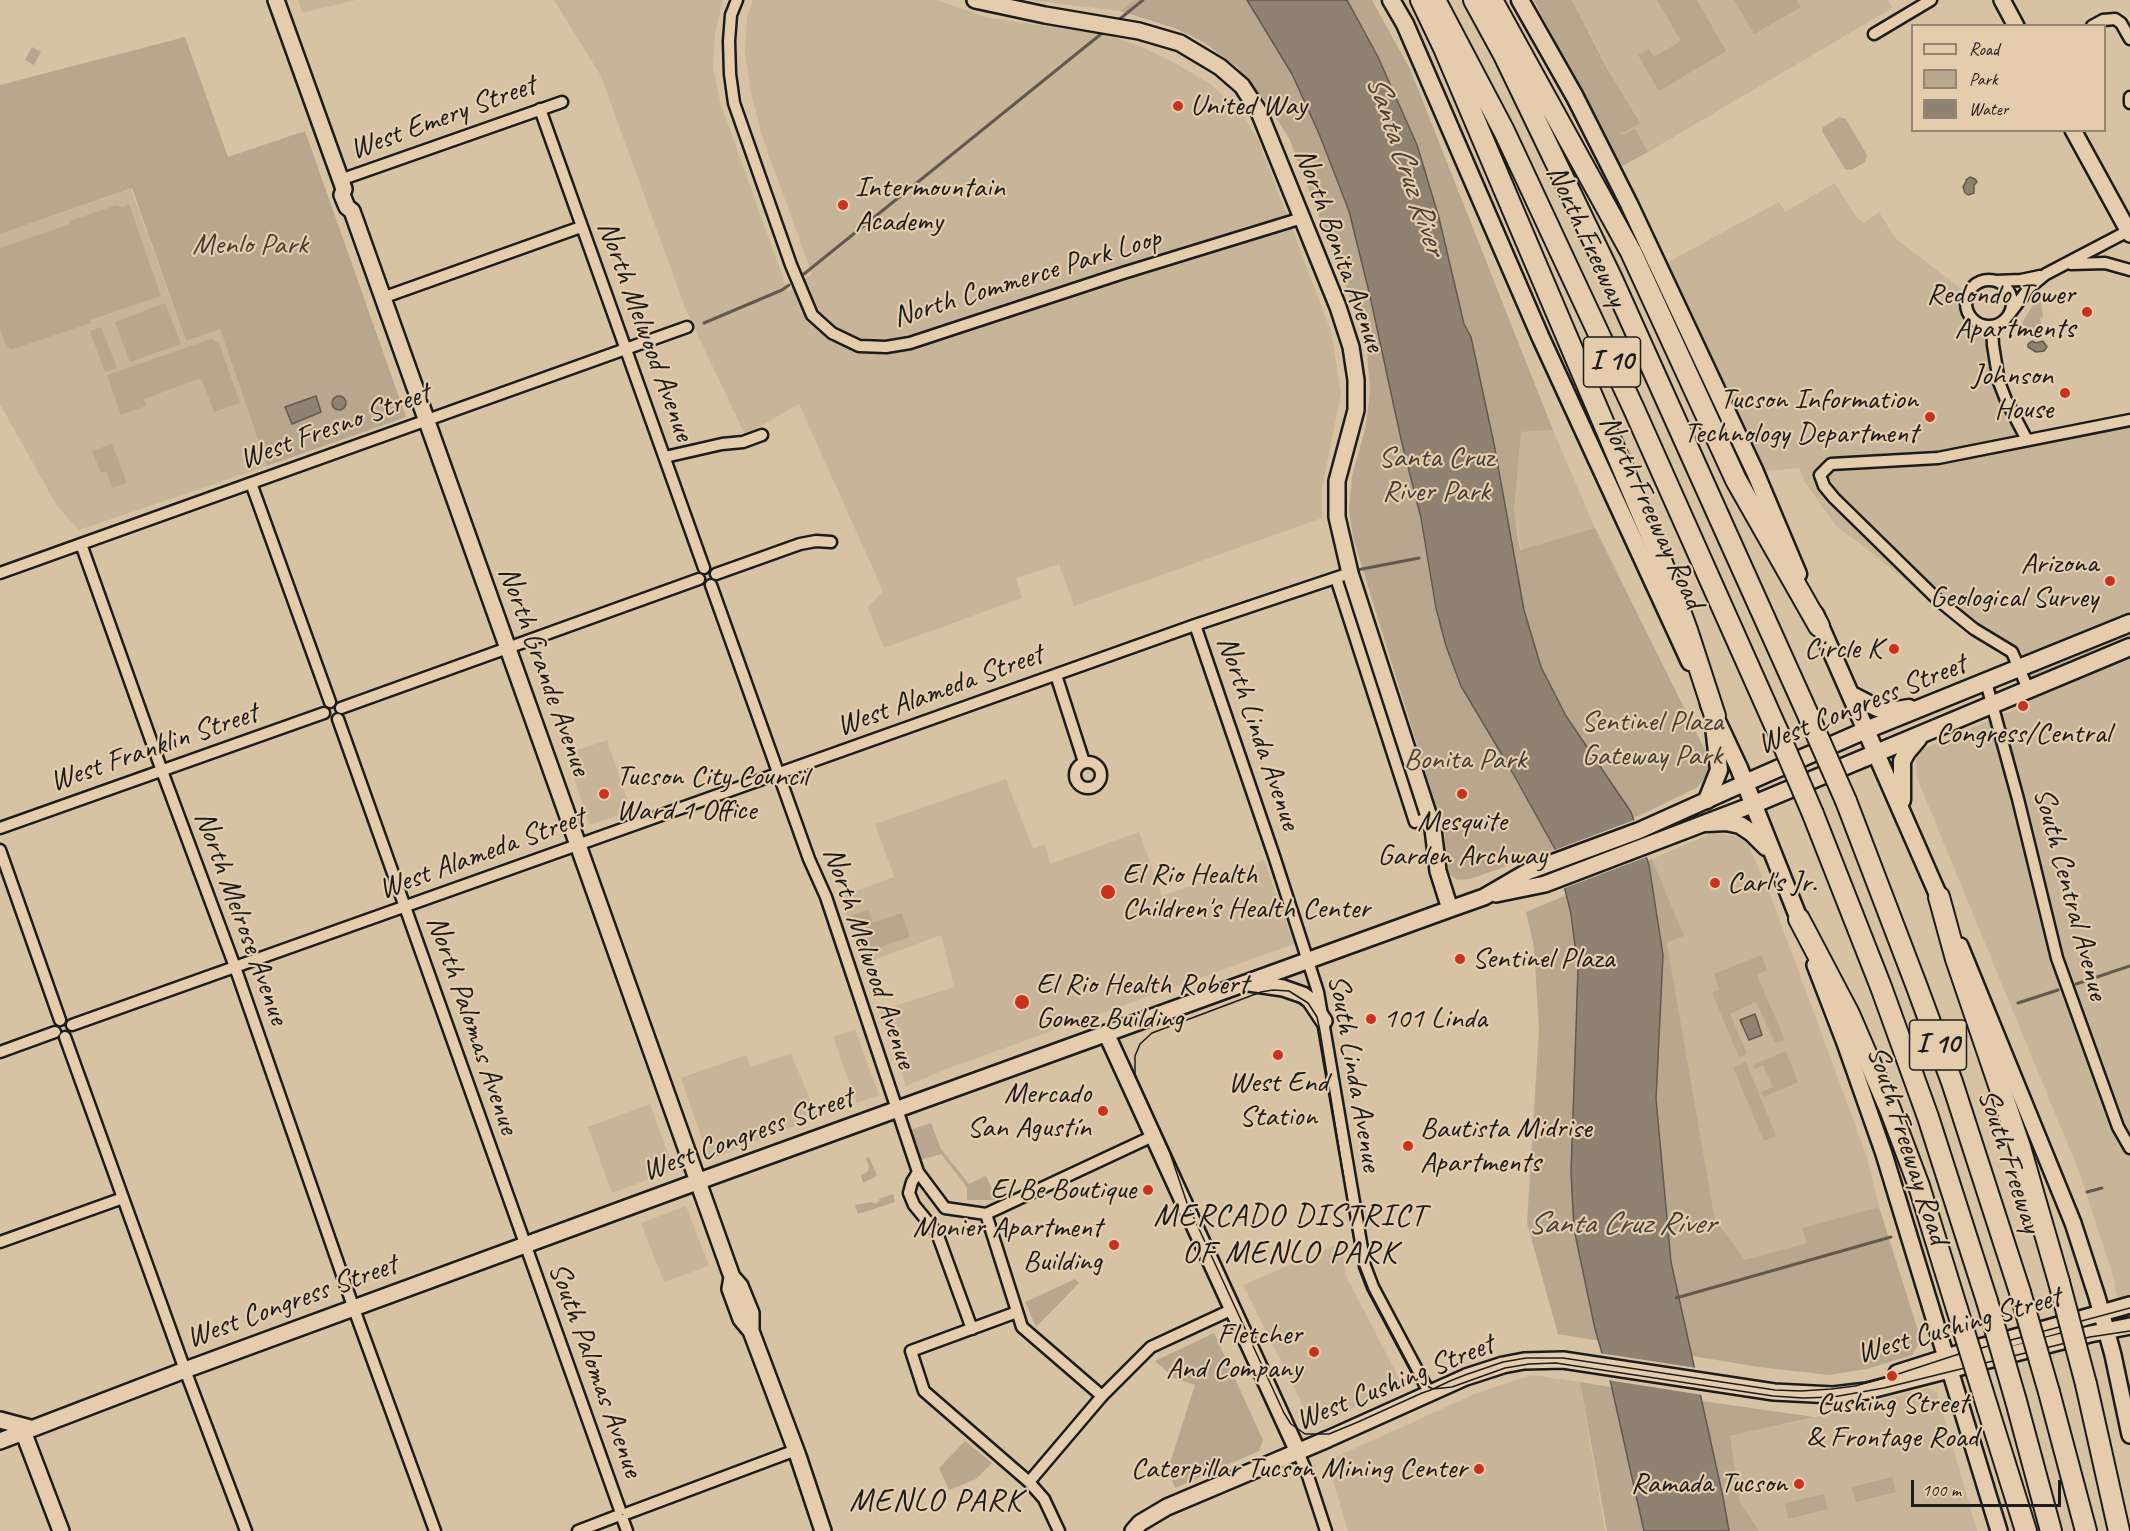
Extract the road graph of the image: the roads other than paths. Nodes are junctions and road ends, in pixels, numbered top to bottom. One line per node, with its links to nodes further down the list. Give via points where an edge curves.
1 (276, 0): 21 (main road, North Grande Avenue)
2 (737, 0): 22 (street, North Commerce Park Loop, via 731,15 729,41 734,103 783,243 812,315 832,333 860,346 910,343)
3 (975, 0): 22 (main road, North Bonita Avenue, via 1139,31 1180,43 1220,67 1242,86 1259,112)
4 (1391, 0): 62 (main road, North Freeway Road)
5 (1421, 0): 62 (highway, via 1655,544)
6 (1436, 0): 64 (highway, North Freeway / I 10, via 1524,174 1633,407)
7 (1474, 0): 63 (highway, North Freeway / I 10, via 1612,279)
8 (1492, 0): 49 (highway, via 1631,252 1736,480)
9 (1520, 0): 49 (main road, via 1634,214 1755,472)
10 (1931, 0): 14 (street)
11 (2002, 0): 12 (main road)
12 (2015, 24)
13 (2096, 24): 15 (street, via 2115,19)
14 (1874, 34)
15 (2130, 39)
16 (2130, 97): 18 (street)
17 (562, 102): 19 (street, West Emery Street)
18 (2130, 103)
19 (540, 109): 21 (street, West Emery Street); 23 (street, North Melwood Avenue)
20 (2074, 132): 24 (main road)
21 (342, 185): 29 (main road, North Grande Avenue, via 346,207 352,212)
22 (1302, 218): 45 (main road, North Bonita Avenue, via 1338,307 1351,347 1356,380 1356,410 1337,481)
23 (581, 227): 29 (street); 33 (street, North Melwood Avenue)
24 (2129, 232): 25 (street)
25 (2059, 267): 26 (street, via 2105,263); 27 (street)
26 (2130, 270)
27 (2046, 274): 28 (street); 30 (street, via 2029,288)
28 (1992, 281): 30 (street, via 2000,283 2010,294); 31 (street, via 1972,287 1965,301 1974,321)
29 (382, 298): 35 (main road, North Grande Avenue)
30 (2008, 316): 31 (street)
31 (1992, 326): 37 (street, via 1999,382)
32 (687, 327): 33 (street, West Fresno Street)
33 (626, 349): 35 (street, West Fresno Street); 38 (street, North Melwood Avenue)
34 (2130, 420): 37 (street)
35 (426, 421): 39 (street, West Fresno Street); 51 (main road, North Grande Avenue)
36 (762, 435): 38 (street)
37 (2028, 440): 52 (street, via 1927,459 1831,465 1820,475 1824,486 1888,553 1962,620 2008,648)
38 (665, 458): 43 (street, North Melwood Avenue)
39 (251, 483): 41 (street, West Fresno Street); 57 (street)
40 (831, 542): 44 (street, via 800,544)
41 (81, 544): 42 (street, West Fresno Street); 69 (street, North Melrose Avenue)
42 (0, 573)
43 (702, 574): 44 (street, via 713,569); 46 (street, via 704,584); 51 (street)
44 (716, 574): 46 (street)
45 (1343, 575): 48 (street, West Alameda Street); 83 (main road, North Bonita Avenue, via 1429,818 1438,871)
46 (711, 585): 70 (street, North Melwood Avenue)
47 (2130, 623): 52 (main road, West Congress Street)
48 (1195, 625): 53 (street, West Alameda Street); 85 (street, North Linda Avenue)
49 (1819, 626): 56 (main road)
50 (2130, 647): 55 (main road, West Congress Street)
51 (508, 648): 61 (street); 77 (main road, North Grande Avenue)
52 (2019, 669): 54 (main road, West Congress Street); 55 (street)
53 (1056, 675): 68 (street); 70 (street, West Alameda Street)
54 (1986, 682): 58 (street, South Central Avenue); 59 (main road, West Congress Street)
55 (2028, 689): 58 (main road, West Congress Street)
56 (1850, 694): 59 (main road, via 1888,710); 65 (main road)
57 (330, 702): 60 (street); 61 (street, via 336,702)
58 (1992, 704): 66 (main road, West Congress Street); 96 (street, South Central Avenue, via 2057,958 2118,1127)
59 (1928, 705): 65 (main road, West Congress Street)
60 (324, 713): 61 (street, via 328,719); 69 (street, West Franklin Street)
61 (339, 713): 82 (street, North Palomas Avenue)
62 (1715, 717): 71 (main road, North Freeway Road); 72 (main road, via 1719,770)
63 (1809, 717): 134 (highway, South Freeway / I 10, bridge, via 1878,882 1948,1071 2020,1292)
64 (1777, 730): 133 (highway, South Freeway / I 10, bridge, via 1881,987 1924,1106 1987,1301)
65 (1866, 730): 67 (main road); 71 (main road, West Congress Street)
66 (1926, 734): 67 (main road, West Congress Street); 74 (main road, via 1910,747 1902,761)
67 (1877, 754): 73 (main road, West Congress Street); 74 (main road)
68 (1084, 762)
69 (162, 771): 76 (street, West Franklin Street); 86 (street, North Melrose Avenue)
70 (779, 774): 77 (street, West Alameda Street); 94 (street, North Melwood Avenue, via 826,897)
71 (1745, 783): 72 (main road, West Congress Street); 73 (main road, South Freeway Road)
72 (1707, 800): 80 (main road, West Congress Street, via 1638,831 1527,872)
73 (1752, 806): 75 (main road, West Congress Street); 79 (main road, South Freeway Road)
74 (1902, 810): 81 (main road)
75 (1707, 823): 79 (main road, via 1740,825); 80 (main road, West Congress Street, via 1545,884)
76 (0, 828)
77 (577, 845): 82 (street, West Alameda Street); 98 (main road, North Grande Avenue)
78 (0, 850): 88 (street)
79 (1772, 854): 84 (main road, South Freeway Road)
80 (1484, 897): 83 (main road, West Congress Street)
81 (1939, 897): 107 (main road, via 2065,1202); 135 (highway, bridge, via 2059,1282)
82 (405, 906): 86 (street, West Alameda Street); 102 (street, North Palomas Avenue)
83 (1450, 909): 85 (main road, West Congress Street)
84 (1799, 919): 111 (main road, South Freeway Road, via 1884,1154); 132 (highway, bridge, via 1849,1014 1919,1186)
85 (1308, 960): 87 (main road, West Congress Street); 89 (street, South Linda Avenue)
86 (235, 967): 90 (street, West Alameda Street); 104 (street, North Melrose Avenue)
87 (1246, 983): 89 (main road, via 1303,995); 92 (main road, West Congress Street)
88 (60, 1020): 90 (street); 91 (street, via 55,1026)
89 (1324, 1021): 113 (street, South Linda Avenue, via 1365,1266)
90 (72, 1025): 91 (street, via 70,1034)
91 (60, 1034): 93 (street); 99 (street)
92 (1106, 1034): 94 (main road, West Congress Street); 95 (main road)
93 (0, 1052)
94 (896, 1109): 97 (street, North Melwood Avenue); 98 (main road, West Congress Street)
95 (1153, 1136): 100 (street); 105 (main road)
96 (2130, 1148)
97 (918, 1172): 100 (street, via 945,1208); 109 (street, via 909,1193 937,1233)
98 (698, 1181): 102 (main road, West Congress Street); 119 (main road, North Grande Avenue, via 732,1277 751,1313 751,1331)
99 (123, 1198): 101 (street); 112 (street)
100 (986, 1214): 106 (street)
101 (0, 1242)
102 (525, 1247): 104 (main road, West Congress Street); 122 (street, South Palomas Avenue)
103 (2130, 1305): 107 (main road, West Cushing Street)
104 (354, 1309): 112 (main road, West Congress Street); 125 (street, North Melrose Avenue)
105 (1233, 1309): 114 (street, via 1151,1347); 120 (main road)
106 (1017, 1312): 109 (street); 114 (street, via 1022,1327)
107 (2101, 1313): 110 (main road); 111 (main road, West Cushing Street)
108 (2130, 1326): 110 (main road, West Cushing Street)
109 (972, 1329): 121 (street, via 911,1352 924,1391)
110 (2106, 1331): 111 (main road, West Cushing Street); 117 (main road)
111 (1948, 1364): 113 (main road, West Cushing Street, via 1802,1394 1546,1360 1485,1370); 131 (main road, South Freeway Road)
112 (185, 1370): 116 (main road, West Congress Street); 124 (street)
113 (1430, 1394): 120 (main road, West Cushing Street)
114 (1102, 1396): 121 (street)
115 (0, 1420): 116 (main road)
116 (26, 1429): 118 (main road, West Congress Street); 123 (main road)
117 (2130, 1435)
118 (0, 1441)
119 (796, 1450): 122 (street); 127 (main road)
120 (1298, 1452): 129 (main road, West Cushing Street, via 1167,1507); 130 (street)
121 (1029, 1482): 128 (street, via 1044,1498)
122 (623, 1518): 126 (street)
123 (61, 1531)
124 (246, 1531)
125 (435, 1531)
126 (578, 1531)
127 (823, 1531)
128 (1059, 1531)
129 (1133, 1531)
130 (1326, 1531)
131 (1999, 1531)
132 (2026, 1531)
133 (2051, 1531)
134 (2086, 1531)
135 (2119, 1531)

